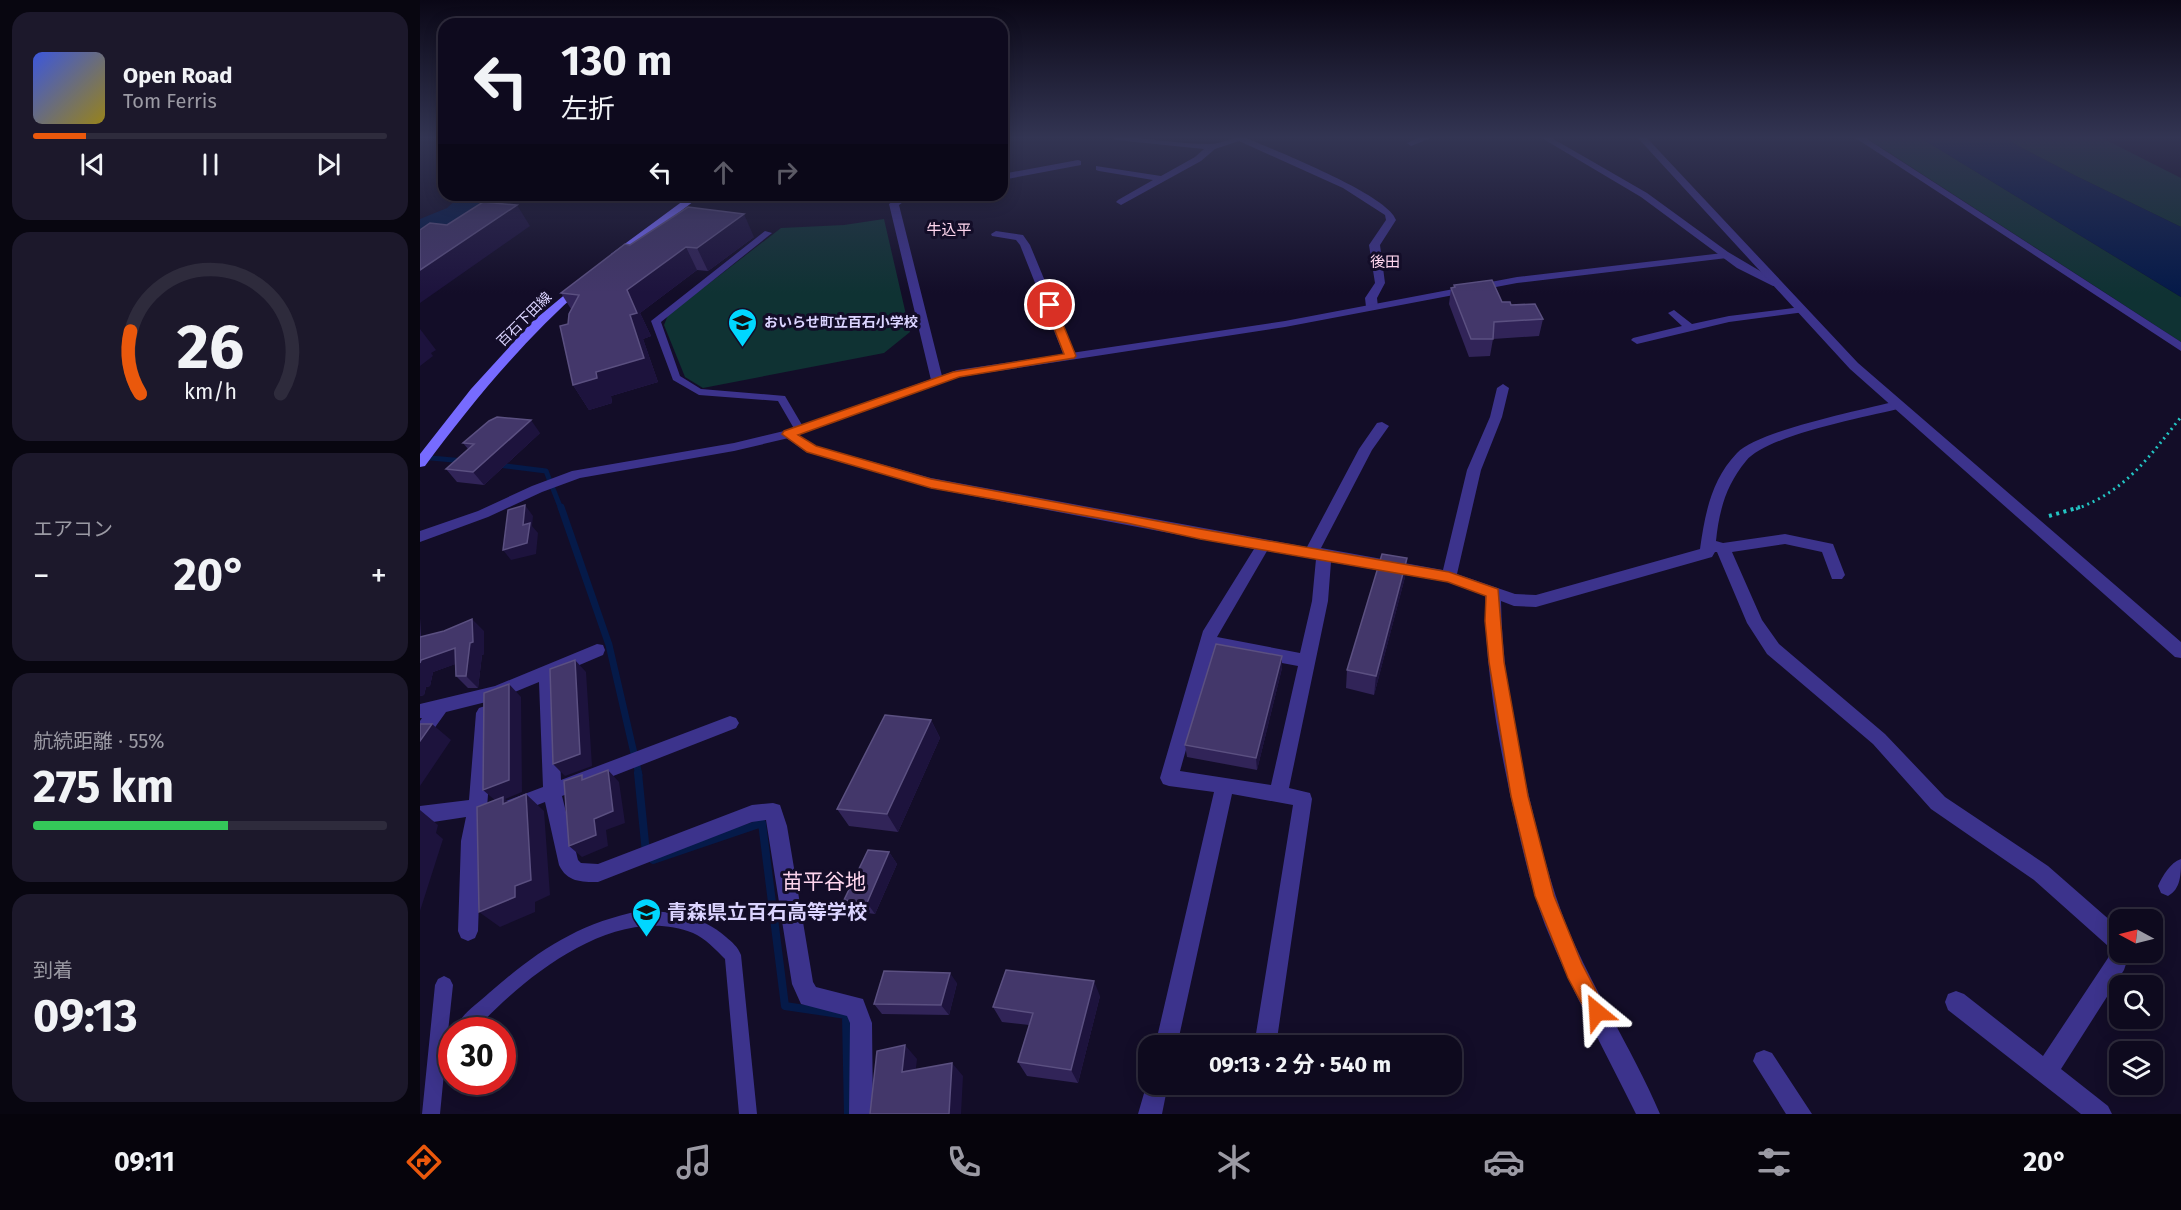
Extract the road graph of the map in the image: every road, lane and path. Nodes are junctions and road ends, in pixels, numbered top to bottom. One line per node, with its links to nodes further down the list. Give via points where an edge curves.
1 (1144, 189): 8 (street)
2 (1351, 189): 15 (street, via 1389,214 1391,220 1374,244 1380,283 1371,298)
3 (1633, 189): 11 (street, via 1679,219)
4 (1689, 189): 14 (street)
5 (1938, 189): 20 (street)
6 (689, 201): 12 (main road)
7 (899, 201): 22 (street, via 894,204)
8 (1121, 202)
9 (768, 233): 27 (lane, via 656,321 676,378 699,392 781,398)
10 (996, 234): 21 (street, via 1019,237 1025,245)
11 (1723, 256): 14 (street); 15 (street, via 1517,280)
12 (605, 264)
13 (589, 278): 28 (main road, 百石下田線, via 508,356)
14 (1777, 284): 16 (street)
15 (1372, 307): 21 (street)
16 (1801, 310): 18 (street); 24 (street)
17 (1674, 313): 18 (street)
18 (1689, 327): 19 (street)
19 (1637, 340)
20 (2181, 347)
21 (1070, 356): 22 (street, via 981,369)
22 (937, 380): 27 (street)
23 (1503, 388): 35 (street, via 1496,417 1474,470)
24 (1897, 405): 29 (street); 32 (street, via 1780,436 1742,456 1719,491 1712,513)
25 (2181, 417): 29 (path, via 2145,462 2111,493)
26 (1382, 426): 33 (street, via 1366,449)
27 (794, 432): 30 (street, via 734,447 577,474); 31 (street, via 811,449 931,483)
28 (420, 463)
29 (2031, 521): 39 (street)
30 (420, 537)
31 (1263, 544): 33 (street); 37 (street, via 1211,630)
32 (1716, 546): 34 (street, via 1785,538 1807,542 1828,548); 36 (street, via 1707,554 1536,601 1514,600); 55 (street, via 1758,629 1773,649 1879,739 1938,803 2041,873)
33 (1318, 553): 35 (street); 40 (street, via 1320,601)
34 (1837, 575)
35 (1449, 577): 36 (street)
36 (1493, 593): 71 (street, via 1492,621 1515,776 1544,896 1575,971)
37 (1208, 642): 40 (street); 47 (street, via 1169,778)
38 (597, 650): 41 (street)
39 (2181, 652)
40 (1306, 661): 49 (street)
41 (547, 671): 42 (street); 48 (street)
42 (486, 695): 43 (street); 50 (street)
43 (440, 706): 44 (street); 46 (street)
44 (420, 711)
45 (730, 723): 48 (street)
46 (420, 735)
47 (1225, 785): 49 (street); 60 (street)
48 (552, 792): 50 (street); 69 (street, via 569,865 577,872 598,873 752,814 773,811 804,984 809,996 855,1007 861,1023)
49 (1278, 794): 61 (street, via 1303,799)
50 (477, 814): 51 (street); 54 (street, via 471,841)
51 (420, 815)
52 (2181, 868): 53 (street)
53 (2168, 886)
54 (468, 931)
55 (2109, 933)
56 (2117, 963): 65 (street)
57 (444, 986): 64 (lane)
58 (1956, 1002): 65 (street)
59 (478, 1017): 68 (lane, via 515,981 556,951 597,929 639,919 672,919 694,925 716,937 733,955)
60 (1168, 1035)
61 (1267, 1035)
62 (1764, 1061): 72 (street)
63 (438, 1066): 64 (lane)
64 (435, 1070): 67 (lane)
65 (2046, 1072): 73 (street)
66 (1154, 1095): 70 (street)
67 (431, 1114)
68 (748, 1114)
69 (861, 1114)
70 (1150, 1114)
71 (1648, 1114)
72 (1800, 1114)
73 (2100, 1114)

